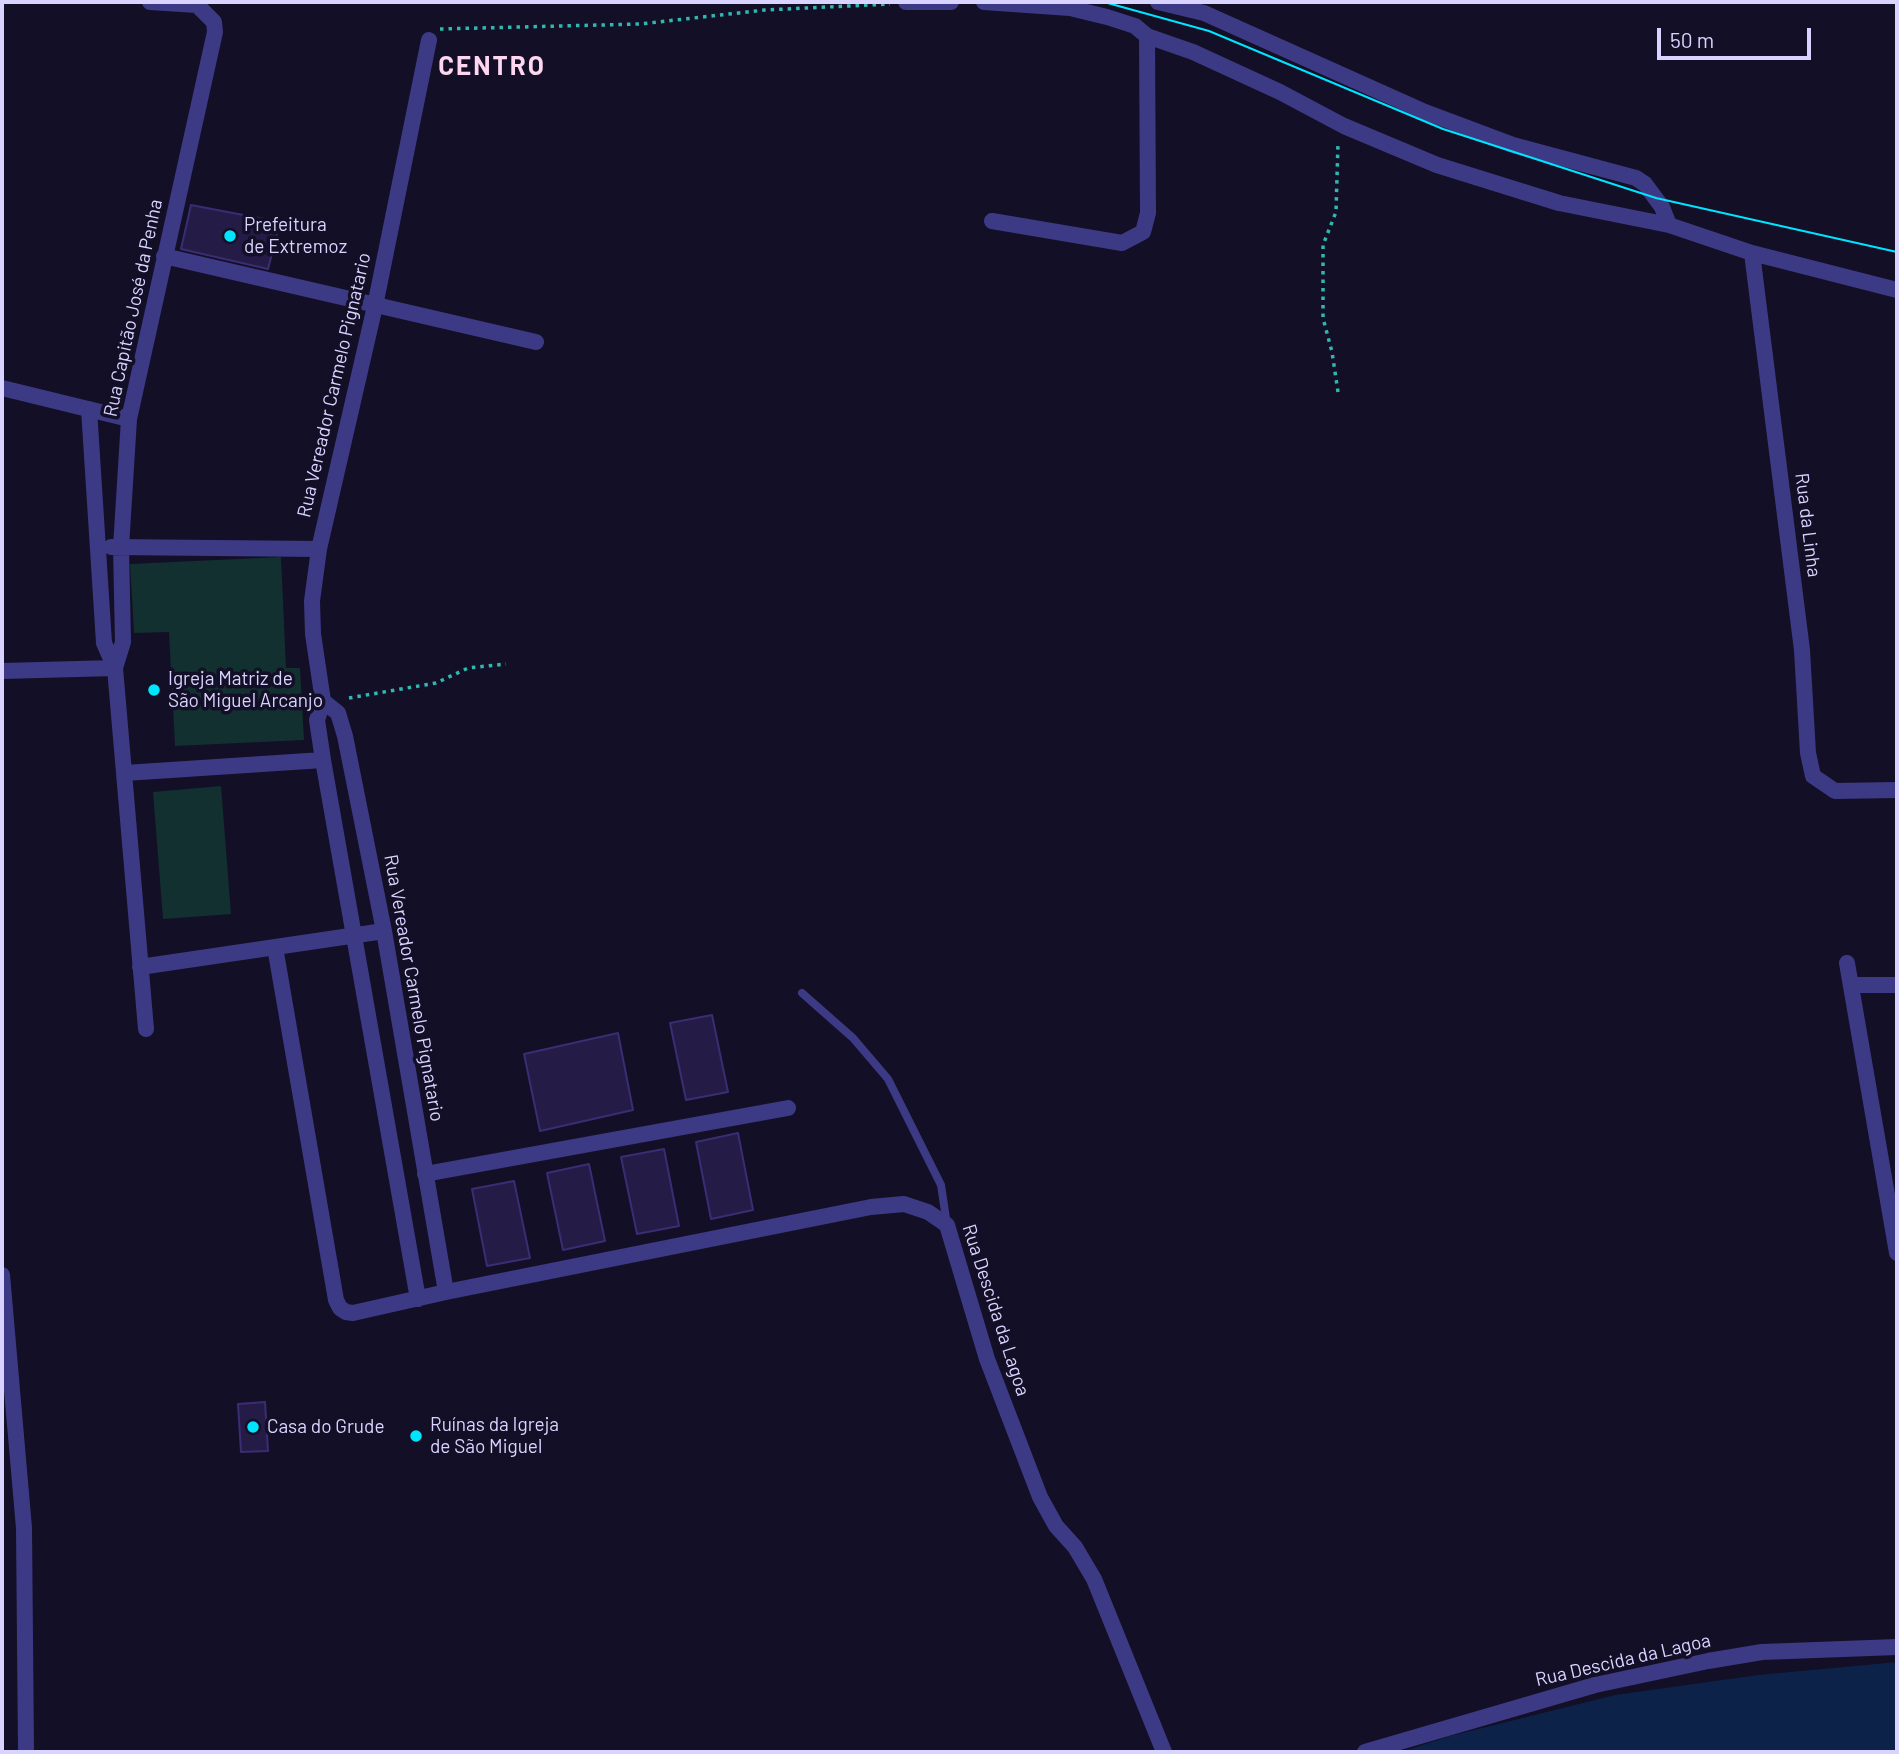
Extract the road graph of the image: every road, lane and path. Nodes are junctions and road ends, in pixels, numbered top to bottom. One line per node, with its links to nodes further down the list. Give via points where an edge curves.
1 (150, 2): 12 (street, Rua Capitão José da Penha, via 197,5 214,22 214,43)
2 (906, 2): 3 (street); 7 (path, via 765,10 640,24 451,28 433,32)
3 (951, 2)
4 (984, 2): 6 (street, via 1070,8 1135,26)
5 (1158, 2): 10 (street, via 1204,13 1425,113 1513,145 1636,178 1656,198)
6 (1147, 36): 8 (street, via 1193,52); 9 (street, via 1148,213 1143,232 1122,243)
7 (429, 40): 14 (street, Rua Vereador Carmelo Pignatario)
8 (1339, 123): 10 (street, via 1437,165 1559,203); 17 (path, via 1336,212 1323,245 1322,318)
9 (992, 221)
10 (1669, 225): 11 (street)
11 (1752, 253): 13 (street); 29 (street, Rua da Linha, via 1802,650 1813,776 1835,791)
12 (164, 256): 14 (street); 19 (street, Rua Capitão José da Penha)
13 (1897, 290)
14 (375, 306): 15 (street); 22 (street, Rua Vereador Carmelo Pignatario)
15 (536, 342)
16 (2, 388): 18 (street)
17 (1338, 392)
18 (89, 409): 19 (street); 20 (street, Rua Capitão José da Penha)
19 (129, 419): 21 (street, Rua Capitão José da Penha)
20 (99, 547): 21 (street); 24 (street, Rua Capitão José da Penha, via 104,643)
21 (121, 547): 22 (street); 24 (street, Rua Capitão José da Penha, via 123,642)
22 (319, 549): 26 (street, Rua Vereador Carmelo Pignatario, via 312,601)
23 (506, 664): 26 (path, via 468,668 436,683)
24 (116, 668): 25 (street); 28 (street, Rua Capitão José da Penha)
25 (2, 671)
26 (323, 701): 27 (street, Rua Vereador Carmelo Pignatario, via 317,720); 30 (street, Rua Vereador Carmelo Pignatario, via 338,713 345,736)
27 (323, 760): 28 (street); 31 (street, Rua Vereador Carmelo Pignatario)
28 (125, 772): 34 (street, Rua Capitão José da Penha)
29 (1897, 790)
30 (384, 931): 31 (street); 40 (street, Rua Vereador Carmelo Pignatario)
31 (352, 936): 32 (street); 45 (street, Rua Vereador Carmelo Pignatario)
32 (275, 947): 34 (street); 45 (street, Rua Descida da Lagoa, via 336,1300 340,1308 353,1314)
33 (1847, 963): 35 (street)
34 (140, 967): 38 (street, Rua Capitão José da Penha)
35 (1851, 985): 36 (street); 42 (street)
36 (1897, 985)
37 (802, 993): 41 (lane, via 853,1038 888,1079 941,1185)
38 (146, 1029)
39 (788, 1108): 40 (street)
40 (425, 1174): 44 (street, Rua Vereador Carmelo Pignatario)
41 (947, 1225): 44 (street, Rua Descida da Lagoa, via 904,1204 871,1207); 48 (street, Rua Descida da Lagoa, via 987,1359 1040,1497 1094,1579)
42 (1897, 1253)
43 (2, 1275): 47 (street, via 24,1528)
44 (446, 1292): 45 (street, Rua Descida da Lagoa)
45 (418, 1299)
46 (1897, 1647): 49 (street, Rua Descida da Lagoa, via 1762,1652 1708,1661 1595,1685)
47 (26, 1752)
48 (1164, 1752)
49 (1364, 1752)

